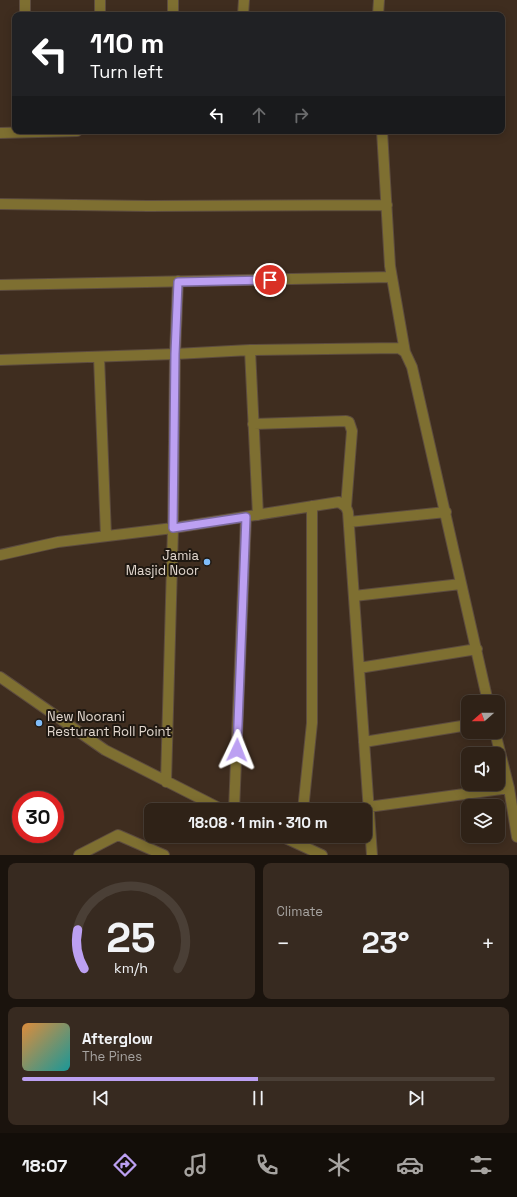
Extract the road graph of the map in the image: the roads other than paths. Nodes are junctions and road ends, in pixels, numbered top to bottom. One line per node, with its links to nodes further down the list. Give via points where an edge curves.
1 (25, 0): 6 (street)
2 (100, 0): 7 (street)
3 (173, 0): 8 (street)
4 (244, 0): 9 (street)
5 (378, 0): 10 (street)
6 (25, 12)
7 (100, 12)
8 (173, 12)
9 (243, 12)
10 (378, 12)
11 (0, 133): 12 (street)
12 (12, 133)
13 (382, 134): 15 (street)
14 (0, 204): 15 (street)
15 (386, 205): 16 (street)
16 (392, 277): 17 (street); 20 (street)
17 (178, 282): 18 (street); 21 (street)
18 (0, 285)
19 (250, 350): 20 (street, via 399,348); 21 (street); 24 (street)
20 (405, 352): 27 (street, via 412,367)
21 (175, 354): 22 (street); 31 (street)
22 (99, 357): 23 (street); 32 (street)
23 (0, 360)
24 (253, 424): 26 (street, via 346,420 349,422 352,431); 28 (street)
25 (312, 506): 26 (street, via 339,502); 28 (street); 47 (street, via 312,723)
26 (346, 507): 30 (street)
27 (446, 512): 30 (street); 34 (street)
28 (258, 515): 29 (street)
29 (246, 517): 31 (street); 46 (street)
30 (349, 522): 35 (street)
31 (173, 528): 32 (street); 43 (street)
32 (106, 536): 33 (street, via 58,542)
33 (0, 555)
34 (461, 584): 35 (street); 36 (street)
35 (354, 596): 37 (street)
36 (477, 649): 37 (street); 39 (street)
37 (359, 668): 42 (street)
38 (0, 677): 43 (street, via 106,750)
39 (487, 695)
40 (461, 726): 42 (street)
41 (497, 739): 44 (street)
42 (364, 742): 48 (street)
43 (166, 782): 45 (street)
44 (508, 788): 49 (street); 50 (street)
45 (208, 803)
46 (234, 803)
47 (304, 803)
48 (368, 803)
49 (372, 806)
50 (517, 837)
51 (304, 843): 55 (street)
52 (371, 843): 56 (street)
53 (79, 855): 54 (street, via 118,835)
54 (164, 855)
55 (322, 855)
56 (372, 855)

